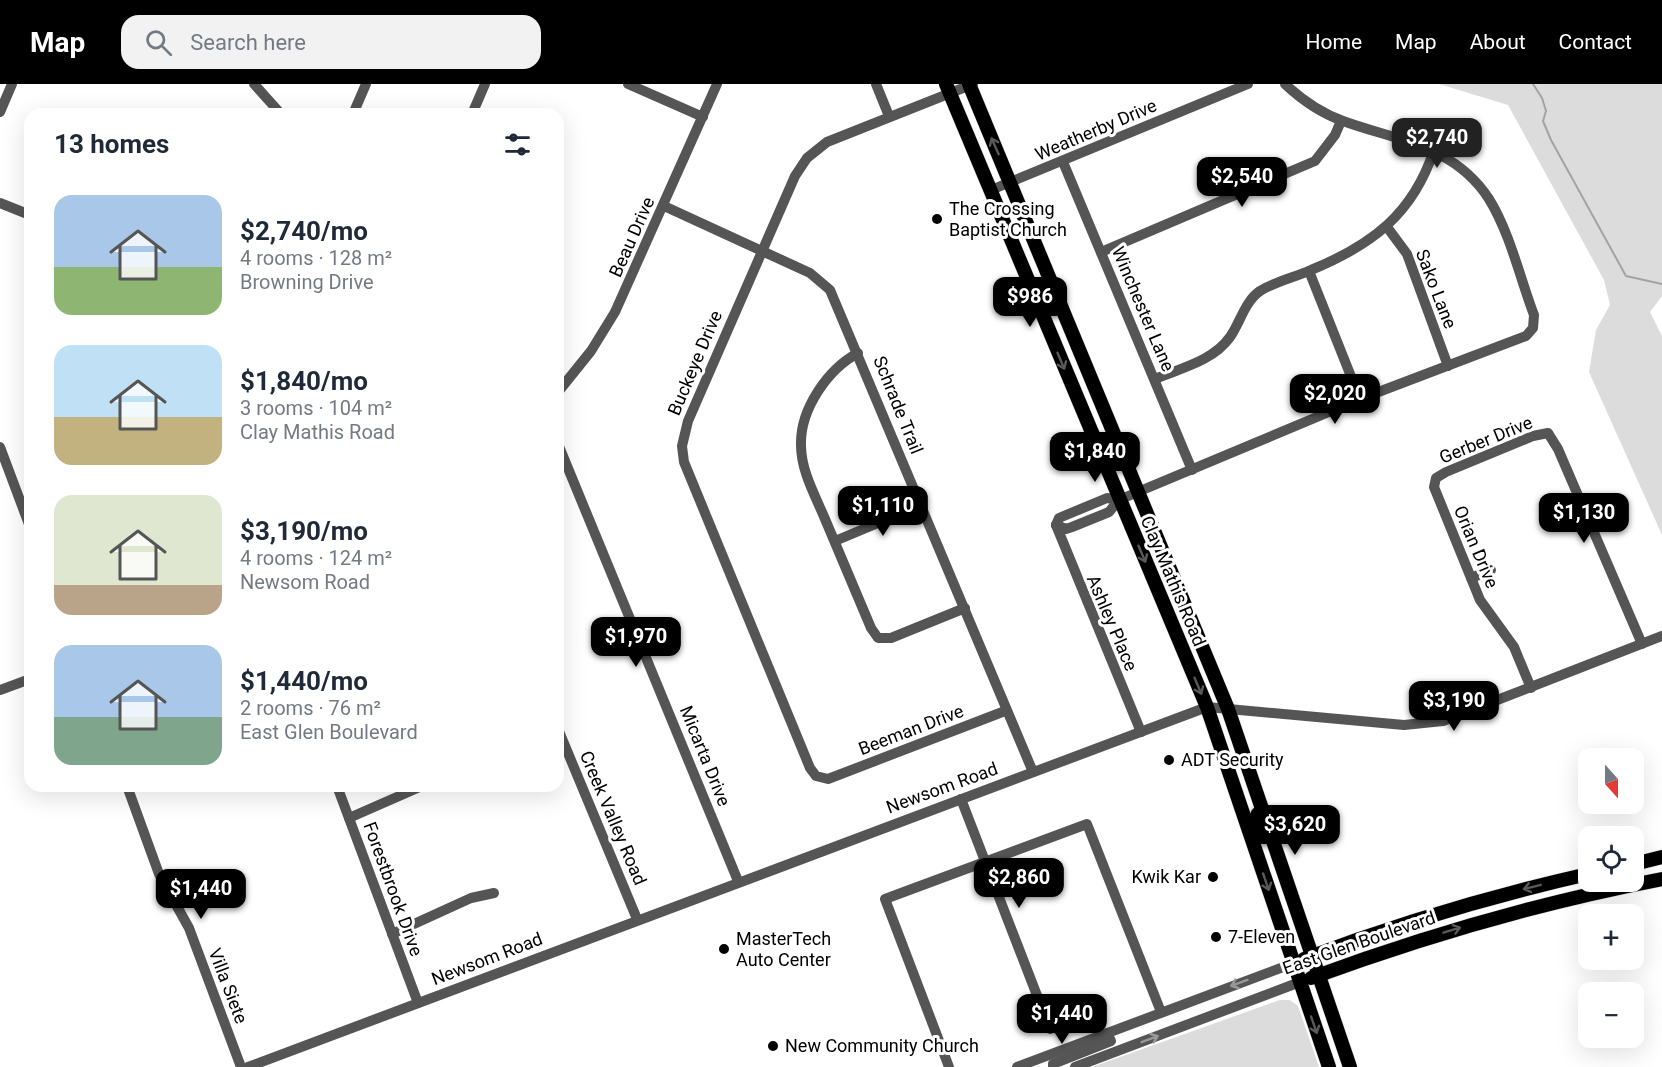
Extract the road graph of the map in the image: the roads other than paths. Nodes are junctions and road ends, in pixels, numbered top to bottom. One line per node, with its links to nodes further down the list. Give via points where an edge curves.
1 (12, 84): 15 (street)
2 (254, 84): 12 (street)
3 (366, 84): 13 (street)
4 (485, 84): 14 (street)
5 (628, 84): 17 (street)
6 (717, 84): 17 (street, Beau Drive)
7 (876, 84): 16 (street)
8 (970, 84): 11 (street, Buckeye Drive); 21 (main road, Clay Mathis Road, one-way to 8)
9 (1248, 84): 20 (street, Weatherby Drive)
10 (1285, 84): 18 (street, via 1315,108)
11 (948, 88): 16 (street, Buckeye Drive); 22 (main road, Clay Mathis Road)
12 (276, 108)
13 (356, 108)
14 (475, 108)
15 (0, 112)
16 (889, 116): 27 (street, Buckeye Drive, via 826,142 807,158 795,176)
17 (703, 117): 24 (street, Beau Drive)
18 (1341, 121): 19 (street); 28 (street, via 1315,161)
19 (1434, 150): 26 (street, via 1417,189); 31 (street, via 1460,167 1489,199 1534,315 1533,328 1526,336)
20 (1063, 162): 21 (street, Weatherby Drive); 28 (street, Winchester Lane)
21 (1012, 183): 22 (street, Weatherby Drive); 34 (main road, Clay Mathis Road)
22 (990, 190): 36 (main road, Clay Mathis Road, one-way to 36)
23 (0, 203): 25 (street)
24 (664, 206): 27 (street, Schrade Trail); 33 (street, Beau Drive, via 615,312)
25 (24, 213)
26 (1387, 228): 29 (street, via 1337,260); 31 (street, Sako Lane, via 1407,254)
27 (763, 250): 30 (street, Schrade Trail, via 825,284 835,297); 63 (street, Buckeye Drive, via 688,421 682,454 810,768 816,776)
28 (1101, 252): 32 (street, Winchester Lane)
29 (1309, 271): 32 (street, via 1260,291 1230,336 1207,358); 35 (street)
30 (858, 353): 43 (street, Schrade Trail); 48 (street, via 832,370 821,385 800,443 807,475)
31 (1448, 366): 35 (street)
32 (1155, 379): 39 (street, Winchester Lane)
33 (564, 385)
34 (1099, 393): 36 (main road); 41 (main road, Clay Mathis Road)
35 (1360, 399): 39 (street)
36 (1078, 402): 42 (main road, Clay Mathis Road)
37 (0, 447): 45 (street)
38 (564, 459): 74 (street, Micarta Drive)
39 (1192, 470): 41 (street)
40 (1436, 478): 50 (street, Orian Drive, via 1437,497); 53 (street, Gerber Drive, via 1548,433)
41 (1140, 491): 42 (street); 58 (main road, Clay Mathis Road)
42 (1119, 500): 44 (street, via 1107,498); 46 (street, via 1109,512); 57 (main road, Clay Mathis Road, one-way to 57)
43 (921, 506): 48 (street); 51 (street, Schrade Trail)
44 (1083, 508): 46 (street); 47 (street, via 1059,518)
45 (24, 511)
46 (1089, 520): 47 (street, via 1066,529)
47 (1056, 525): 60 (street, Ashley Place)
48 (835, 542): 51 (street, via 871,628 880,639)
49 (1491, 570): 50 (street)
50 (1470, 578): 55 (street, Orian Drive, via 1480,600 1514,646)
51 (964, 608): 59 (street, Schrade Trail)
52 (1662, 636): 53 (street, Newsom Road)
53 (1642, 644): 55 (street, Newsom Road)
54 (24, 681): 56 (street)
55 (1531, 688): 58 (street, Newsom Road, via 1443,721 1404,725)
56 (0, 690)
57 (1207, 707): 58 (street, Newsom Road); 60 (street, Newsom Road); 79 (main road, Clay Mathis Road, one-way to 79)
58 (1228, 709): 78 (main road, Clay Mathis Road)
59 (1005, 711): 62 (street, Schrade Trail); 63 (street, Beeman Drive)
60 (1141, 732): 62 (street, Newsom Road)
61 (564, 743): 76 (street, Creek Valley Road)
62 (1033, 772): 67 (street, Newsom Road)
63 (828, 779)
64 (129, 792): 86 (street, Villa Siete, via 159,874 189,928)
65 (339, 792): 68 (street, Forestbrook Drive)
66 (408, 792): 68 (street)
67 (961, 799): 70 (street); 74 (street, Newsom Road)
68 (350, 818): 77 (street, Forestbrook Drive)
69 (1662, 857): 71 (main road)
70 (986, 861): 83 (street, via 1087,824); 84 (street); 88 (street, via 885,899)
71 (1644, 862)
72 (1578, 876): 78 (main road, East Glen Boulevard, one-way to 78, via 1413,920)
73 (1662, 879): 80 (main road, East Glen Boulevard, one-way to 73, via 1501,916)
74 (738, 881): 76 (street, Newsom Road)
75 (494, 893): 77 (street, via 471,898)
76 (637, 919): 82 (street, Newsom Road)
77 (392, 934): 82 (street, Forestbrook Drive)
78 (1311, 956): 79 (main road, East Glen Boulevard); 80 (main road, Clay Mathis Road)
79 (1294, 963): 81 (main road, Clay Mathis Road); 83 (street, East Glen Boulevard, one-way to 83)
80 (1317, 976): 81 (main road, East Glen Boulevard); 93 (main road, Clay Mathis Road)
81 (1300, 982): 91 (street, East Glen Boulevard, one-way to 81); 92 (main road, Clay Mathis Road, one-way to 92)
82 (418, 1003): 87 (street, Newsom Road)
83 (1161, 1012): 85 (street, East Glen Boulevard)
84 (1050, 1029)
85 (1107, 1033): 89 (street, East Glen Boulevard); 90 (street, via 1111,1041)
86 (241, 1067)
87 (248, 1067)
88 (949, 1067)
89 (1017, 1067)
90 (1053, 1067)
91 (1075, 1067)
92 (1329, 1067)
93 (1350, 1067)

